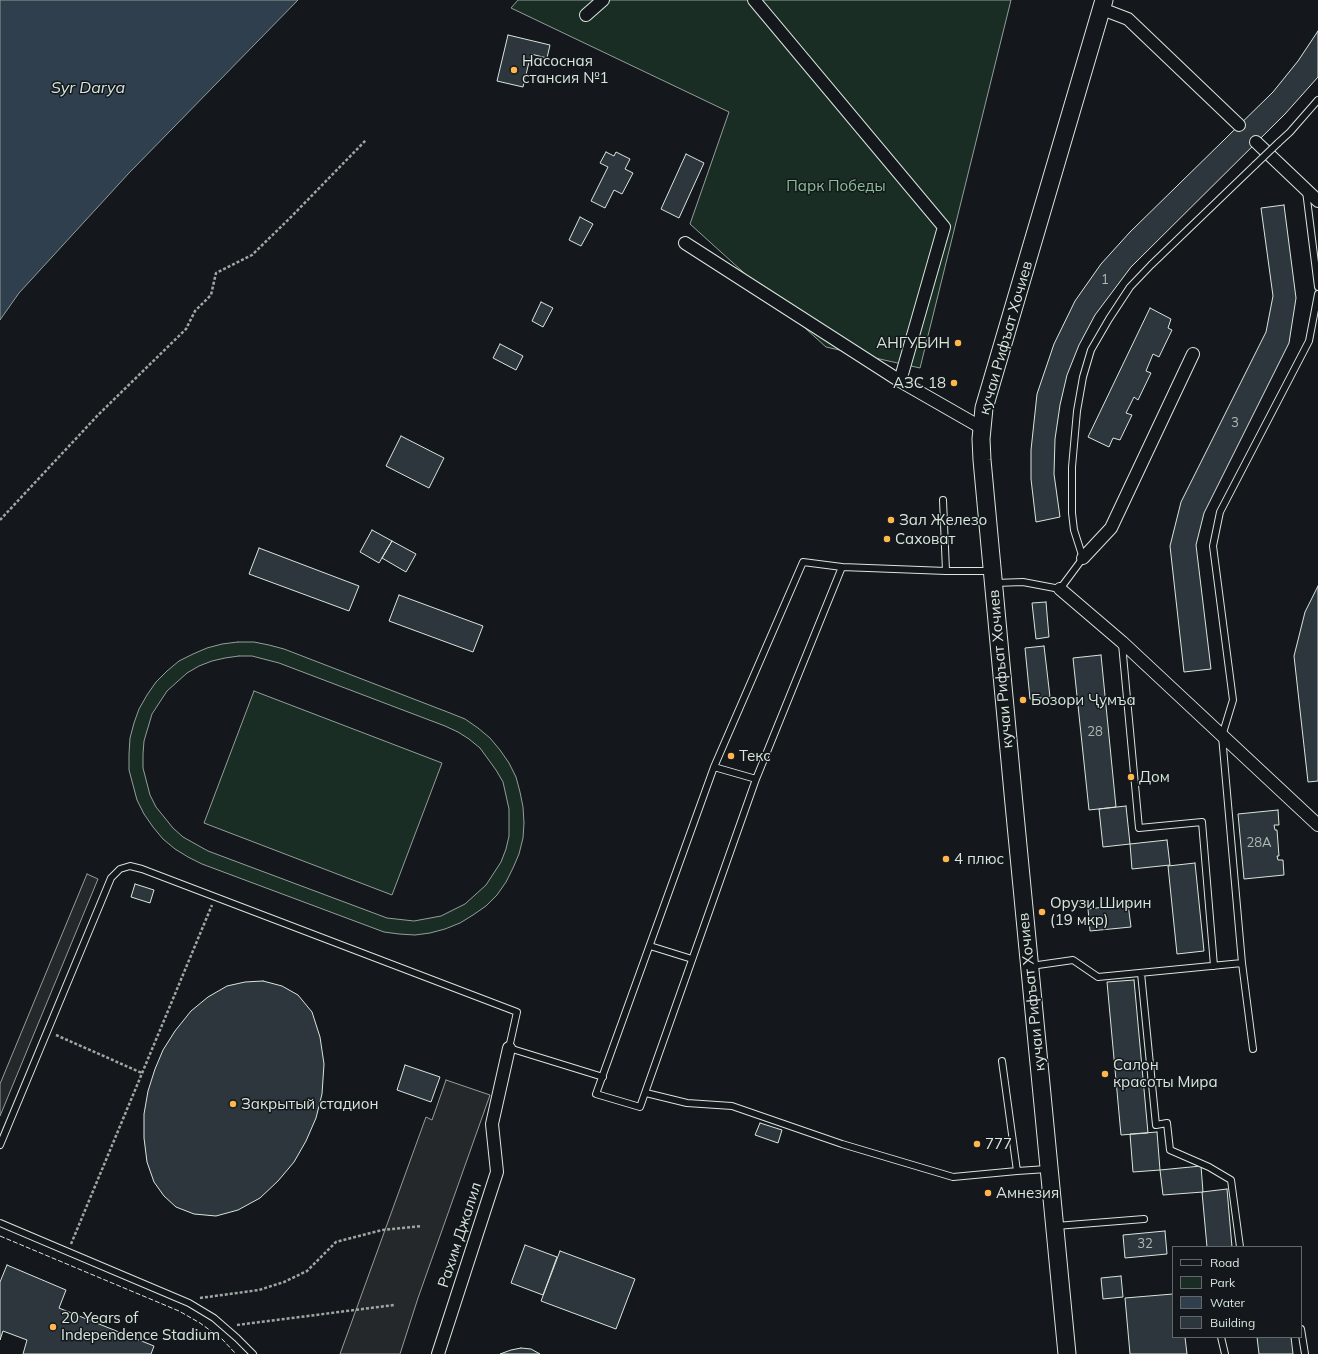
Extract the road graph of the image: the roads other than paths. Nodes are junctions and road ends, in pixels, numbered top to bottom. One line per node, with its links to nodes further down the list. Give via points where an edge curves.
1 (603, 0): 4 (street)
2 (754, 0): 14 (street, via 944,227)
3 (1103, 4): 6 (street, via 1128,19); 15 (main road, кучаи Рифъат Хочиев, via 984,408)
4 (586, 15)
5 (1318, 100): 17 (lane, bridge, via 1290,132 1130,287 1091,350 1077,411 1072,467 1074,530)
6 (1239, 125)
7 (1256, 142): 8 (street)
8 (1306, 190): 9 (street); 11 (lane)
9 (1318, 201)
10 (685, 243): 14 (street)
11 (1318, 287)
12 (1318, 294): 23 (lane, via 1309,341 1220,512 1213,546 1233,700)
13 (1193, 354): 17 (street, via 1110,528)
14 (900, 382): 15 (street)
15 (982, 428): 20 (main road, кучаи Рифъат Хочиев, via 982,460)
16 (943, 500): 19 (lane)
17 (1083, 558): 21 (lane)
18 (842, 567): 19 (lane); 24 (lane, via 803,562); 25 (lane)
19 (946, 571): 20 (lane)
20 (993, 577): 21 (lane); 30 (main road, кучаи Рифъат Хочиев)
21 (1060, 589): 22 (street)
22 (1122, 642): 23 (street); 31 (lane, via 1139,828 1202,822)
23 (1222, 736): 26 (street); 29 (lane)
24 (714, 767): 25 (lane); 27 (lane)
25 (756, 779): 28 (lane)
26 (1318, 825)
27 (650, 946): 28 (lane); 36 (lane)
28 (692, 959): 37 (lane)
29 (1242, 963): 31 (lane); 34 (lane)
30 (1030, 966): 32 (lane, via 1073,960 1098,977); 39 (main road, кучаи Рифъат Хочиев)
31 (1214, 966): 32 (lane)
32 (1141, 973): 44 (lane, via 1156,1125 1167,1123 1170,1150 1209,1166 1231,1180)
33 (508, 1048): 36 (lane); 38 (lane, via 517,1012 130,866 120,869 111,878); 48 (street, Рахим Джалил, via 492,1124 497,1172)
34 (1253, 1049)
35 (1002, 1061): 40 (lane)
36 (603, 1077): 37 (lane, via 596,1094 640,1107)
37 (646, 1093): 40 (lane, via 687,1103 732,1106 842,1144 953,1177)
38 (0, 1145)
39 (1050, 1169): 40 (lane); 43 (main road, кучаи Рифъат Хочиев)
40 (1017, 1171)
41 (1144, 1219): 43 (lane)
42 (0, 1223): 47 (lane, via 182,1300 214,1318)
43 (1055, 1226): 49 (main road, кучаи Рифъат Хочиев)
44 (1240, 1246)
45 (1302, 1335): 51 (lane)
46 (1221, 1338): 50 (lane)
47 (253, 1354)
48 (438, 1354)
49 (1068, 1354)
50 (1225, 1354)
51 (1305, 1354)

